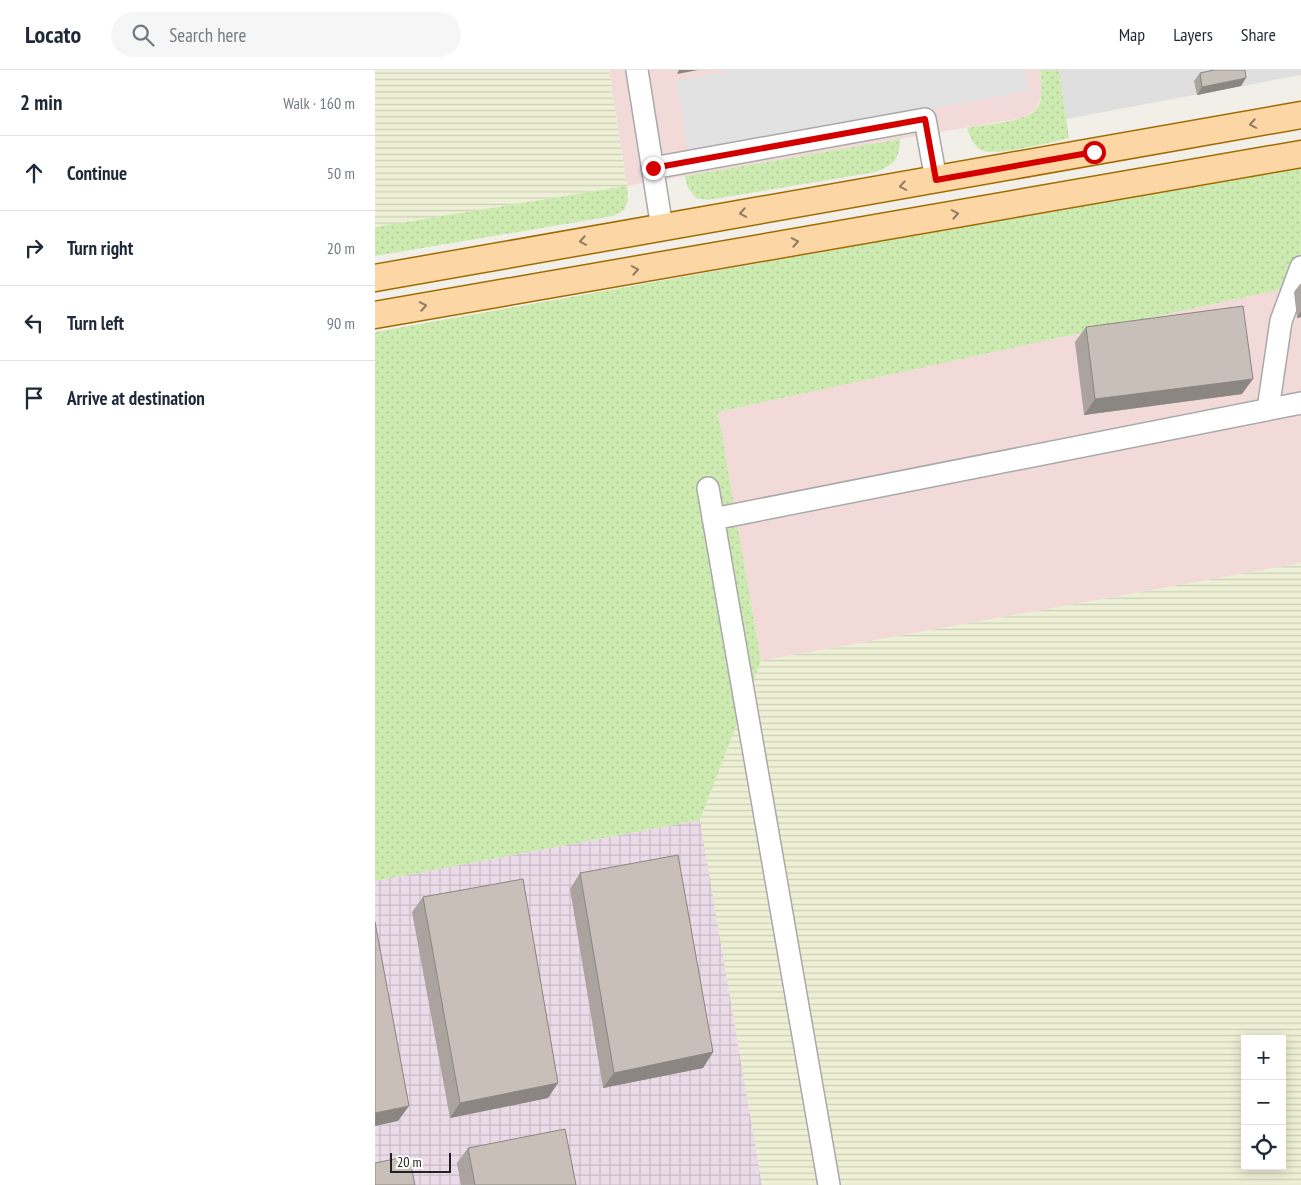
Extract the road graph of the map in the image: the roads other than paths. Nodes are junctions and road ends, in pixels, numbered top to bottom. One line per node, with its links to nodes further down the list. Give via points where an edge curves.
1 (637, 70): 4 (lane)
2 (1301, 115): 5 (main road, one-way to 5)
3 (1301, 154): 9 (main road, one-way to 3)
4 (653, 168): 5 (lane, via 925,119); 6 (lane)
5 (936, 180): 6 (main road, one-way to 6)
6 (662, 228): 8 (main road, one-way to 8)
7 (1301, 267): 11 (lane, via 1281,321)
8 (375, 278)
9 (375, 315)
10 (1301, 403): 11 (lane)
11 (1268, 409): 13 (lane)
12 (708, 488): 13 (lane)
13 (713, 519): 14 (lane)
14 (829, 1185)

